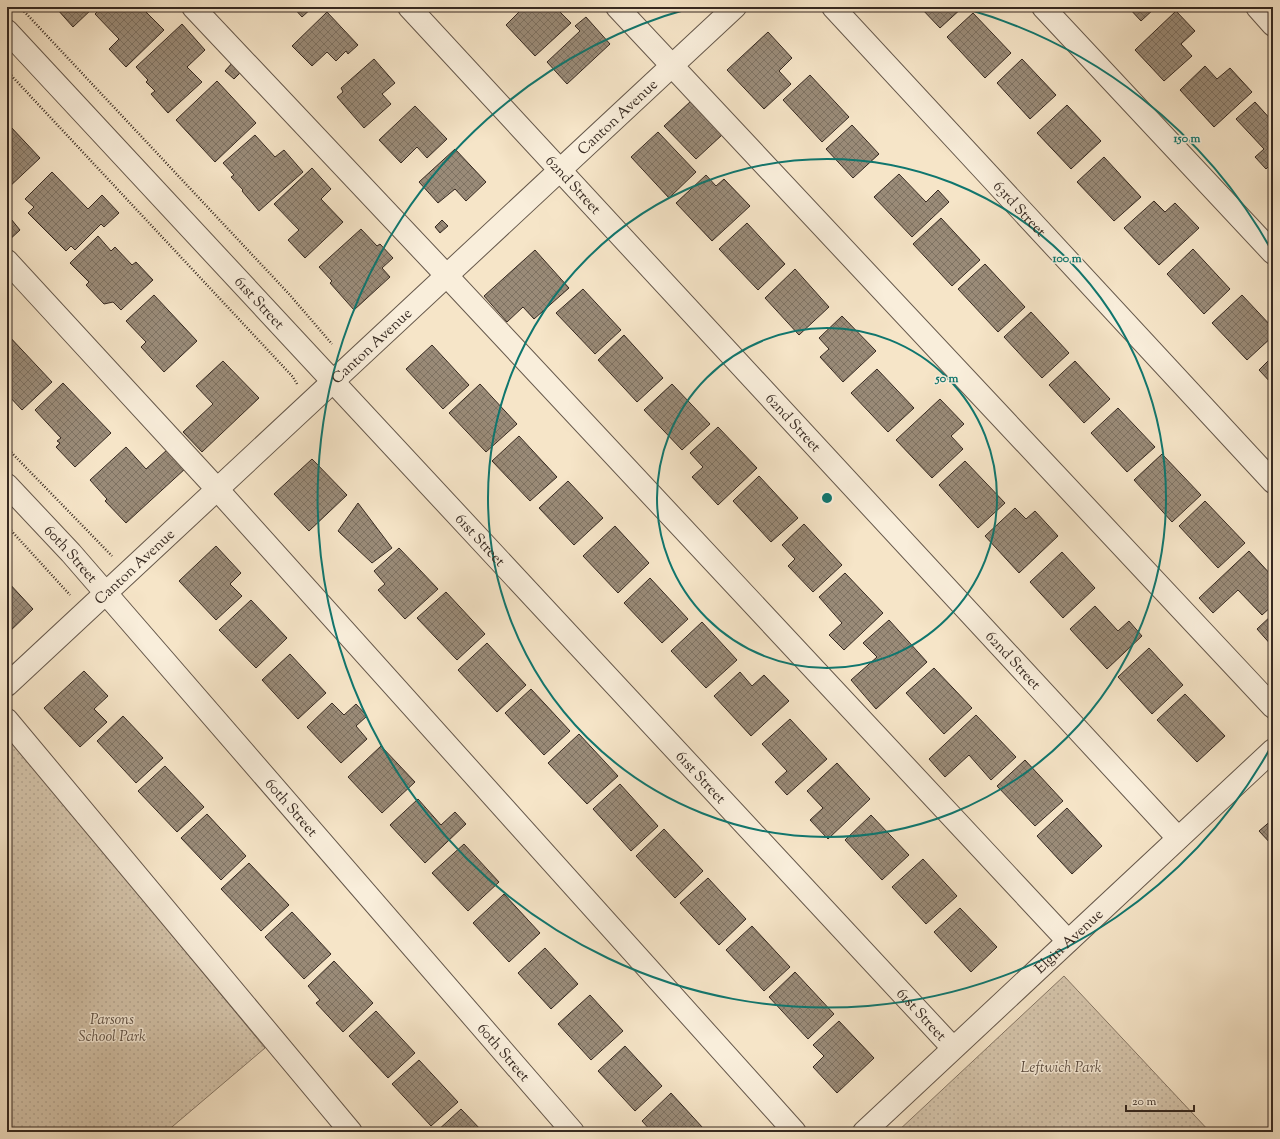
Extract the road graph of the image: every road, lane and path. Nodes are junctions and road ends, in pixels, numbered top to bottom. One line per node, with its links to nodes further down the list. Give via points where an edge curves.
1 (20, 7): 17 (path, via 289,294)
2 (193, 7): 16 (street)
3 (408, 7): 13 (street, 62nd Street)
4 (617, 7): 11 (street)
5 (735, 7): 11 (street, Canton Avenue)
6 (833, 7): 21 (street, 63rd Street)
7 (1043, 7): 14 (street)
8 (1256, 7): 9 (street)
9 (1273, 25)
10 (7, 31): 18 (street, 61st Street)
11 (672, 66): 13 (street, Canton Avenue); 29 (street)
12 (7, 71): 19 (path)
13 (560, 171): 16 (street, Canton Avenue); 32 (street, 62nd Street)
14 (1273, 253)
15 (7, 261): 23 (street)
16 (447, 276): 18 (street, Canton Avenue); 33 (street)
17 (336, 349)
18 (334, 381): 23 (street, Canton Avenue); 34 (street, 61st Street)
19 (297, 384)
20 (7, 448): 25 (path)
21 (1273, 482)
22 (7, 485): 26 (street, 60th Street)
23 (217, 489): 26 (street, Canton Avenue); 37 (street)
24 (7, 526): 27 (path)
25 (112, 556)
26 (106, 593): 27 (street, Canton Avenue); 36 (street, 60th Street)
27 (86, 611): 28 (street, Canton Avenue)
28 (7, 685)
29 (1273, 707)
30 (7, 720): 35 (street)
31 (1273, 750): 32 (street, Elgin Avenue)
32 (1178, 838): 33 (street, Elgin Avenue)
33 (1068, 941): 34 (street, Elgin Avenue)
34 (953, 1048): 38 (street, Elgin Avenue)
35 (351, 1132)
36 (573, 1132)
37 (795, 1132)
38 (864, 1132)

